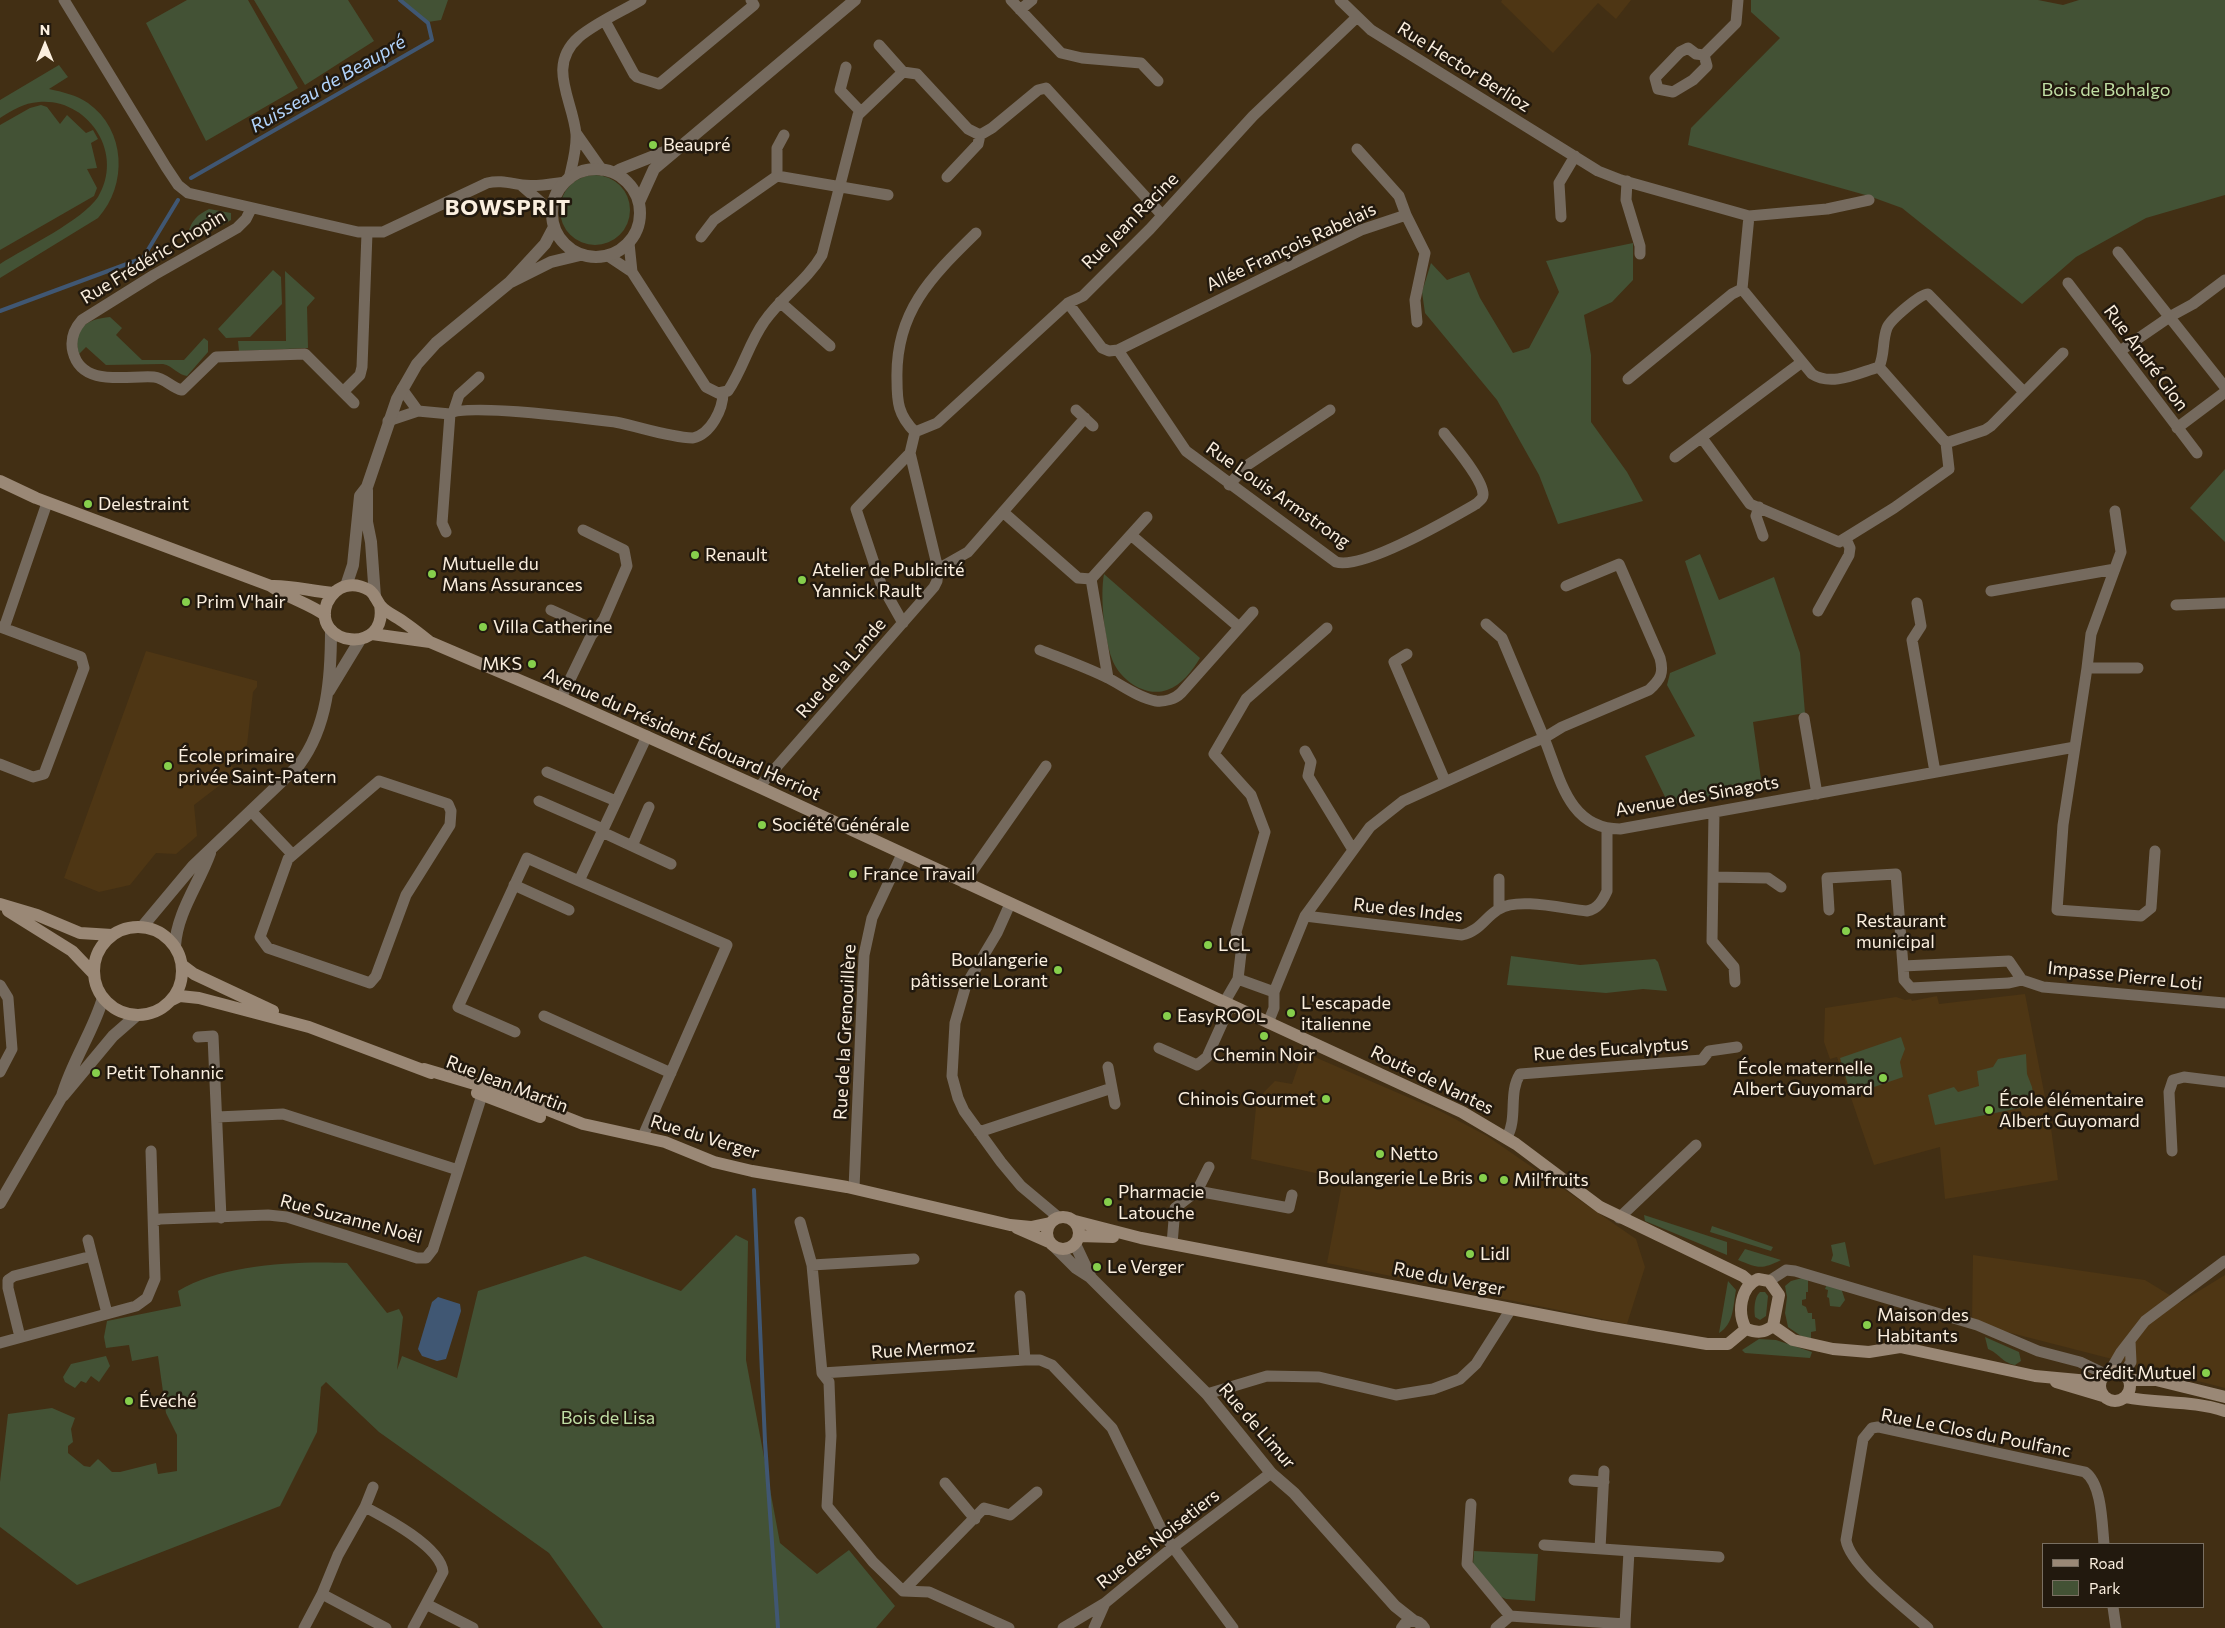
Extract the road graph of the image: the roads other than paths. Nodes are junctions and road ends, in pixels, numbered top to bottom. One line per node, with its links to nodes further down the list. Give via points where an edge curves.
1 (64, 0): 35 (street, via 178,185 188,193)
2 (641, 0): 11 (street)
3 (855, 0): 21 (street)
4 (1011, 0): 9 (street)
5 (1032, 0): 9 (street)
6 (1340, 0): 10 (street, Rue Hector Berlioz)
7 (1738, 0): 13 (street, via 1736,23)
8 (755, 2): 11 (street, via 660,84 634,74)
9 (1020, 10): 16 (street, via 1058,52 1082,58 1142,63)
10 (1356, 18): 23 (street, Rue Hector Berlioz); 37 (street, Rue Jean Racine, via 1253,116)
11 (605, 21): 18 (street, via 573,43 563,64 564,90)
12 (880, 45): 15 (street)
13 (1704, 55): 13 (street, via 1688,48 1680,52 1655,78 1658,88 1673,92 1693,80 1706,66)
14 (846, 67): 17 (street, via 840,90)
15 (903, 72): 17 (street); 19 (street, via 917,74 968,129)
16 (1158, 82)
17 (860, 112): 31 (street)
18 (576, 133): 24 (street); 28 (street, via 574,157)
19 (980, 134): 27 (street, via 978,144); 37 (street, via 1038,90 1046,88)
20 (784, 135): 26 (street, via 777,148)
21 (680, 145): 25 (street); 34 (street, via 654,169)
22 (1357, 149): 38 (street, via 1399,196)
23 (1575, 156): 29 (street, Rue Hector Berlioz, via 1598,171); 40 (street, via 1560,182)
24 (602, 170): 25 (street); 28 (street, via 581,172)
25 (614, 174): 34 (street, via 630,185)
26 (777, 176): 31 (street); 44 (street, via 714,220)
27 (946, 177)
28 (567, 180): 30 (street); 36 (street, via 556,196)
29 (1626, 181): 39 (street, Rue Hector Berlioz); 47 (street, via 1626,200)
30 (521, 185): 36 (street); 42 (street, via 500,180 487,182 383,232)
31 (839, 187): 32 (street); 55 (street, via 822,255 814,268)
32 (888, 195)
33 (1869, 200): 39 (street, Rue Hector Berlioz, via 1827,209)
34 (639, 202): 45 (street, via 639,224)
35 (251, 209): 42 (street); 69 (street, Rue Frédéric Chopin, via 237,228 154,274 82,320 72,339 74,356 94,376 156,377 182,390 216,357 305,354)
36 (552, 212): 41 (street)
37 (1162, 215): 56 (street, Rue Jean Racine, via 1083,296)
38 (1406, 215): 58 (street, via 1424,253 1414,300); 60 (street, Allée François Rabelais, via 1361,230)
39 (1749, 216): 54 (street)
40 (1561, 217)
41 (554, 227): 48 (street, via 560,239); 52 (street, via 545,244)
42 (367, 233): 69 (street, via 362,367 360,375)
43 (976, 233): 80 (street, via 926,285 912,308 901,337 896,371 898,403 904,421)
44 (701, 237)
45 (630, 243): 49 (street); 50 (street)
46 (2118, 252): 57 (street)
47 (1640, 254)
48 (580, 255): 49 (street); 52 (street, via 551,262)
49 (608, 256): 50 (street)
50 (632, 272): 72 (street, via 706,387)
51 (2225, 280): 57 (street)
52 (509, 283): 68 (street, via 436,342)
53 (2068, 283): 61 (street, Rue André Glon)
54 (1742, 289): 63 (street); 66 (street, via 1724,300)
55 (780, 302): 59 (street); 72 (street, via 753,340 732,384)
56 (1068, 303): 60 (street, via 1102,348); 80 (street, Rue Jean Racine, via 937,424)
57 (2171, 316): 61 (street); 67 (street)
58 (1417, 322)
59 (830, 346)
60 (1118, 350): 88 (street, Rue Louis Armstrong, via 1186,451)
61 (2120, 351): 79 (street, Rue André Glon)
62 (2062, 353): 70 (street)
63 (1802, 362): 64 (street, via 1818,378 1831,381); 82 (street)
64 (1879, 366): 70 (street, via 1884,356 1886,328 1918,298 1928,294); 83 (street)
65 (479, 378): 76 (street, via 459,395)
66 (1628, 379)
67 (2225, 387)
68 (402, 388): 75 (street); 78 (street)
69 (343, 392): 73 (street)
70 (2024, 392): 83 (street, via 1985,430)
71 (2225, 392): 79 (street)
72 (723, 393): 76 (street, via 723,401 710,426 693,438 615,422 501,410)
73 (354, 403)
74 (1330, 410): 88 (street, via 1246,466)
75 (418, 411): 76 (street); 78 (street)
76 (452, 412): 96 (street, via 442,523)
77 (1084, 418): 93 (street)
78 (388, 421): 89 (street)
79 (2177, 428): 85 (street, Rue André Glon)
80 (915, 432): 84 (street)
81 (1444, 433): 88 (street, Rue Louis Armstrong, via 1477,478 1482,499 1407,542 1347,563 1328,557)
82 (1702, 438): 86 (street); 91 (street, via 1750,504)
83 (1946, 443): 99 (street, via 1949,469)
84 (910, 453): 100 (street); 116 (street, via 856,509 881,584)
85 (2196, 453)
86 (1675, 457)
87 (0, 481): 90 (main road)
88 (1229, 485)
89 (367, 487): 104 (street, via 358,503 353,565); 108 (street, via 367,522)
90 (48, 502): 103 (main road); 119 (street)
91 (1759, 507): 98 (street, via 1756,516); 99 (street, via 1839,542)
92 (2115, 511): 101 (street, via 2121,552)
93 (1003, 512): 100 (street, via 968,552); 102 (street, via 1078,578)
94 (1147, 517): 97 (street)
95 (583, 530): 122 (street, via 624,550 627,566 604,619)
96 (446, 532)
97 (1131, 535): 102 (street); 118 (street)
98 (1763, 536)
99 (1846, 539): 113 (street, via 1849,555)
100 (938, 569): 116 (street, Rue de la Lande, via 934,588)
101 (2115, 569): 106 (street); 128 (street, via 2091,634)
102 (1091, 579): 130 (street)
103 (271, 586): 107 (main road); 115 (main road)
104 (346, 586): 107 (main road); 108 (main road, via 362,587)
105 (1566, 586): 135 (street, via 1619,564 1663,670 1659,681 1650,690 1562,727)
106 (1991, 591)
107 (334, 593): 115 (main road, via 326,607)
108 (378, 601): 123 (main road, via 379,624); 125 (main road, Avenue du Président Édouard Herriot)
109 (1918, 603): 141 (street, via 1921,626 1912,640)
110 (2225, 603): 111 (street)
111 (2176, 605)
112 (551, 610): 122 (street)
113 (1818, 611)
114 (1253, 612): 118 (street)
115 (326, 615): 121 (main road)
116 (903, 623): 143 (street, Rue de la Lande)
117 (1486, 624): 135 (street, Avenue des Sinagots, via 1502,638)
118 (1239, 627): 130 (street, via 1176,698 1156,701 1129,691)
119 (2, 628): 138 (street, via 81,658 84,668 44,774 33,777)
120 (1327, 628): 178 (street, via 1246,699 1214,754 1251,795 1265,832 1236,932 1241,953)
121 (331, 630): 124 (main road, via 344,639); 131 (street)
122 (594, 632): 132 (street)
123 (372, 634): 124 (main road); 125 (main road, Avenue du Président Édouard Herriot)
124 (360, 640): 131 (street)
125 (430, 642): 132 (main road, Avenue du Président Édouard Herriot)
126 (1040, 650): 130 (street)
127 (1407, 654): 142 (street, via 1394,662)
128 (2087, 668): 129 (street); 136 (street)
129 (2138, 668)
130 (1108, 678)
131 (328, 693): 148 (street, via 307,754)
132 (561, 698): 134 (main road, Avenue du Président Édouard Herriot)
133 (1804, 718): 144 (street)
134 (647, 736): 143 (main road, Avenue du Président Édouard Herriot); 146 (street)
135 (1544, 738): 142 (street); 150 (street, Avenue des Sinagots, via 1573,808 1586,820)
136 (2075, 747): 141 (street, Avenue des Sinagots); 155 (street, via 2063,824 2057,910 2141,916 2151,908)
137 (1306, 751): 153 (street, via 1312,762 1308,776)
138 (0, 764)
139 (1046, 766): 162 (street)
140 (547, 772): 146 (street)
141 (1935, 772): 144 (street, Avenue des Sinagots)
142 (1445, 781): 153 (street, via 1403,801 1385,814)
143 (759, 787): 157 (main road, Avenue du Président Édouard Herriot)
144 (1817, 794): 149 (street, Avenue des Sinagots)
145 (539, 801): 151 (street)
146 (616, 801): 151 (street)
147 (649, 807): 152 (street)
148 (251, 811): 154 (street); 156 (street)
149 (1714, 812): 150 (street, Avenue des Sinagots); 159 (street)
150 (1607, 829): 167 (street, via 1607,890 1593,910 1516,903)
151 (602, 831): 152 (street); 161 (street)
152 (632, 846): 158 (street)
153 (1352, 850): 170 (street)
154 (211, 851): 172 (street, via 193,866); 174 (street, via 181,916)
155 (2155, 851)
156 (292, 854): 156 (street, via 379,781 448,804 451,811 450,825 406,895 376,976 370,983 268,948 264,943 260,931)
157 (902, 854): 162 (main road, Avenue du Président Édouard Herriot); 214 (street, Rue de la Grenouillère, via 872,918 864,956)
158 (671, 864)
159 (1713, 877): 164 (street, via 1768,878); 180 (street, via 1712,941 1734,967)
160 (1500, 879): 167 (street)
161 (579, 881): 163 (street, via 527,858); 198 (street, via 727,945)
162 (964, 883): 166 (main road, Avenue du Président Édouard Herriot)
163 (514, 886): 168 (street); 191 (street, via 458,1006)
164 (1781, 887)
165 (0, 904): 173 (main road, via 80,933); 177 (main road, via 72,951)
166 (1010, 904): 171 (main road, Avenue du Président Édouard Herriot); 205 (street, via 997,934 966,984 955,1023 952,1060 955,1088 964,1111)
167 (1499, 909): 170 (street, Rue des Indes, via 1483,925 1470,934 1462,935)
168 (570, 910)
169 (1829, 910): 176 (street, Impasse Pierre Loti, via 1827,878 1896,874)
170 (1305, 916): 182 (street)
171 (1055, 925): 186 (main road, Route de Nantes)
172 (142, 927): 173 (main road, via 132,927); 174 (main road, via 161,933)
173 (112, 935): 177 (main road, via 98,952)
174 (175, 946): 175 (main road)
175 (182, 965): 184 (main road, via 180,984); 190 (main road, Rue Jean Martin, via 194,974)
176 (1903, 966): 179 (street, Impasse Pierre Loti, via 2009,961); 179 (street, Impasse Pierre Loti, via 1904,980 1911,988)
177 (94, 974): 183 (main road)
178 (1238, 979): 182 (street); 186 (street)
179 (2022, 980): 185 (street, Impasse Pierre Loti, via 2058,989)
180 (1735, 982)
181 (0, 985): 197 (street, via 8,998 12,1049)
182 (1274, 992): 189 (street, via 1274,1008)
183 (103, 998): 187 (main road, via 118,1010); 202 (street)
184 (172, 1000): 187 (main road, via 156,1011); 190 (main road, Rue Jean Martin, via 180,996 199,998)
185 (2225, 1003)
186 (1227, 1005): 189 (main road, Route de Nantes); 194 (street, via 1207,1057 1197,1065)
187 (137, 1015): 202 (street, via 113,1036)
188 (544, 1016): 198 (street)
189 (1268, 1023): 207 (main road, Route de Nantes, via 1462,1112)
190 (309, 1027): 196 (main road, Rue Jean Martin)
191 (514, 1032)
192 (198, 1037): 204 (street, via 213,1036)
193 (1737, 1047): 207 (street, Rue des Eucalyptus, via 1709,1051 1702,1060 1520,1074 1515,1081 1512,1129)
194 (1159, 1048)
195 (1108, 1067): 200 (street)
196 (424, 1069): 201 (main road, Rue Jean Martin); 206 (main road, Rue du Verger, via 505,1094 583,1124)
197 (0, 1072)
198 (672, 1073): 206 (street)
199 (2225, 1082): 210 (street, via 2184,1077 2172,1080 2169,1092)
200 (1112, 1088): 203 (street); 205 (street)
201 (482, 1094): 211 (main road, Rue Jean Martin, via 600,1136); 213 (street, Rue Suzanne Noël)
202 (62, 1096): 217 (street)
203 (1115, 1104)
204 (217, 1117): 213 (street, via 283,1114); 218 (street)
205 (979, 1132): 220 (street, via 1021,1186)
206 (643, 1136): 211 (main road, Rue du Verger, via 680,1147)
207 (1507, 1138): 219 (main road, Route de Nantes, via 1588,1199)
208 (1696, 1145): 219 (street)
209 (151, 1151): 221 (street)
210 (2172, 1151)
211 (697, 1157): 214 (main road, Rue du Verger, via 752,1171)
212 (1209, 1167): 215 (street)
213 (458, 1170): 218 (street, Rue Suzanne Noël, via 433,1250 426,1258 417,1258 287,1217)
214 (854, 1188): 224 (main road, Rue du Verger)
215 (1197, 1191): 216 (street, via 1289,1208); 228 (street, via 1175,1208)
216 (1292, 1195)
217 (0, 1203)
218 (222, 1218): 221 (street, Rue Suzanne Noël)
219 (1620, 1218): 236 (main road, Route de Nantes)
220 (1054, 1220): 222 (main road, via 1067,1217); 224 (main road, Rue du Verger, via 1031,1227); 229 (main road, via 1046,1232)
221 (155, 1221): 239 (street, via 155,1279 150,1293 136,1306)
222 (1075, 1221): 225 (main road, Rue du Verger); 227 (main road)
223 (800, 1222): 233 (street)
224 (1010, 1225): 229 (main road, Rue du Verger)
225 (1141, 1238): 227 (main road, Rue du Verger); 228 (main road, Rue du Verger)
226 (88, 1240): 230 (street)
227 (1077, 1240): 229 (main road, via 1066,1249); 234 (street, Rue de Limur)
228 (1172, 1244): 238 (main road, Rue du Verger)
229 (1053, 1245): 234 (street, Rue de Limur)
230 (92, 1256): 239 (street); 242 (street, via 8,1280)
231 (914, 1258): 233 (street)
232 (2225, 1261): 243 (street, via 2145,1321)
233 (812, 1265): 246 (street)
234 (1091, 1278): 250 (street, Rue de Limur)
235 (1769, 1281): 236 (main road, via 1758,1279); 240 (main road, via 1779,1295); 247 (street, via 1786,1270 1795,1271 1964,1320 2038,1351 2080,1362)
236 (1750, 1282): 241 (main road, via 1745,1289 1741,1314)
237 (1020, 1296): 245 (street)
238 (1511, 1309): 241 (main road, Rue du Verger, via 1707,1344 1728,1344); 250 (street, via 1476,1364 1460,1379 1433,1389 1396,1395 1319,1377 1267,1376)
239 (107, 1313): 242 (street)
240 (1773, 1326): 241 (main road, via 1763,1332); 248 (main road, via 1793,1340 1832,1349 1869,1352 1900,1347)
241 (1746, 1329)
242 (20, 1337): 244 (street)
243 (2130, 1342): 247 (street); 249 (street, via 2131,1362)
244 (0, 1343)
245 (1025, 1360): 246 (street, Rue Mermoz); 265 (street, Rue Mermoz, via 1040,1360 1052,1365 1112,1428)
246 (822, 1373): 269 (street, via 830,1382 827,1506 873,1562)
247 (2105, 1376): 248 (main road); 249 (main road); 251 (main road)
248 (2045, 1377): 251 (main road)
249 (2126, 1377): 252 (main road, via 2130,1389); 253 (main road, via 2156,1380)
250 (1207, 1394): 255 (street, Rue de Limur)
251 (2103, 1396): 252 (main road, via 2116,1401)
252 (2125, 1397): 254 (main road, via 2209,1406)
253 (2225, 1397)
254 (2225, 1411)
255 (1271, 1473): 265 (street, Rue des Noisetiers); 275 (street, Rue de Limur, via 1294,1493)
256 (1574, 1480): 266 (street, via 1604,1476)
257 (945, 1483): 262 (street)
258 (374, 1487): 261 (street)
259 (1037, 1492): 262 (street, via 1010,1515 984,1508)
260 (1471, 1504): 274 (street, via 1467,1564)
261 (365, 1507): 270 (street, via 338,1554); 272 (street, via 396,1524 439,1558 443,1572)
262 (975, 1519): 269 (street)
263 (2104, 1543): 286 (street, Rue Le Clos du Poulfanc, via 2096,1488 2093,1479 2085,1472 1872,1428 1862,1438 1847,1546 1857,1563)
264 (1544, 1545): 266 (street)
265 (1173, 1547): 271 (street, Rue des Noisetiers); 284 (street, Rue Mermoz)
266 (1600, 1549): 267 (street)
267 (1629, 1551): 268 (street); 276 (street)
268 (1719, 1557)
269 (903, 1591): 281 (street, via 929,1592)
270 (322, 1594): 277 (street); 278 (street)
271 (1105, 1603): 282 (street, Rue des Noisetiers); 283 (street)
272 (426, 1604): 279 (street); 280 (street)
273 (2113, 1608): 287 (street)
274 (1510, 1616): 276 (street); 285 (street)
275 (1411, 1626)
276 (1625, 1626)
277 (304, 1628)
278 (386, 1628)
279 (412, 1628)
280 (473, 1628)
281 (1009, 1628)
282 (1063, 1628)
283 (1094, 1628)
284 (1233, 1628)
285 (1496, 1628)
286 (1928, 1628)
287 (2116, 1628)

